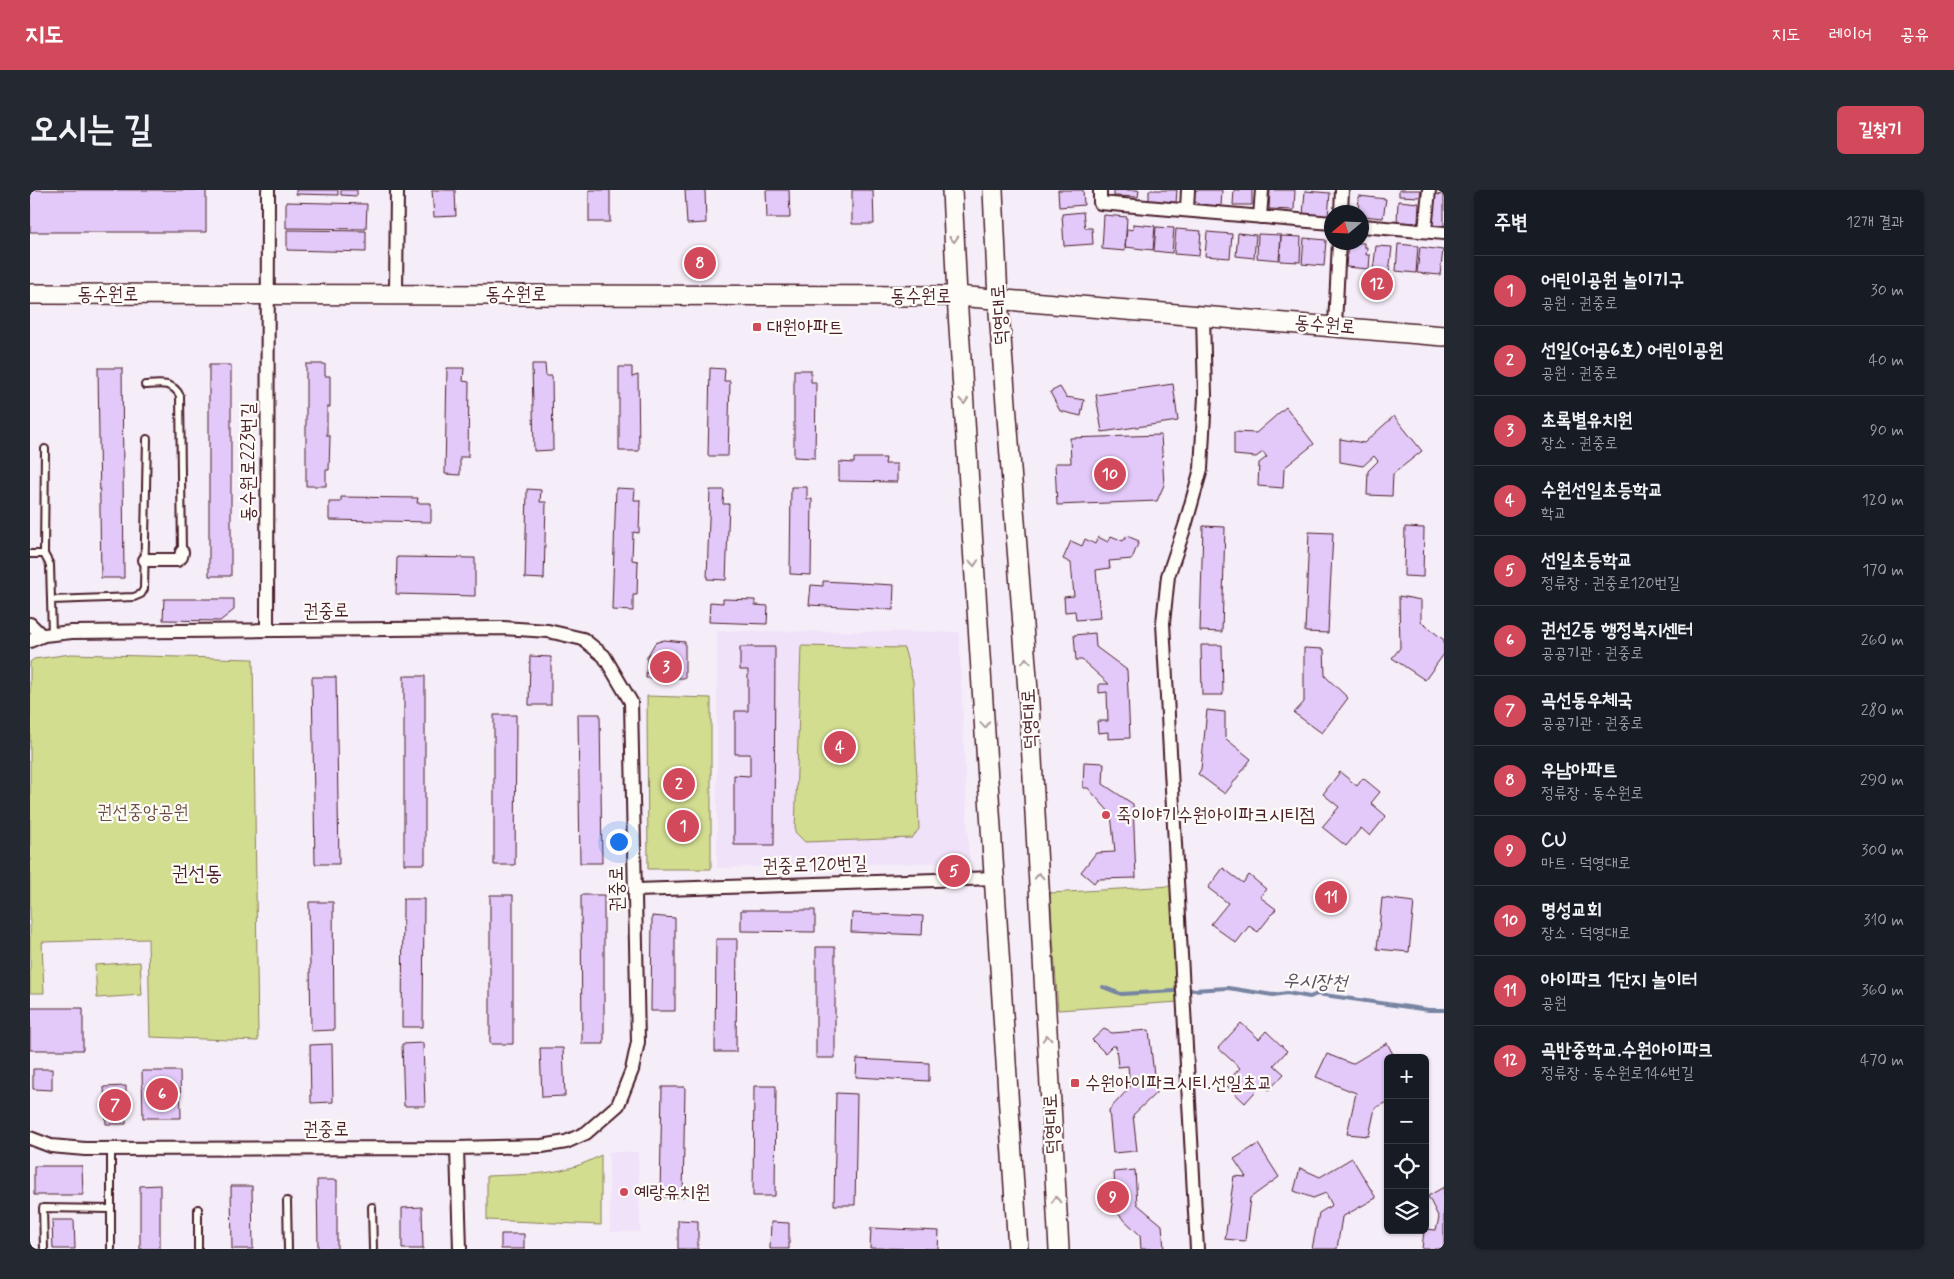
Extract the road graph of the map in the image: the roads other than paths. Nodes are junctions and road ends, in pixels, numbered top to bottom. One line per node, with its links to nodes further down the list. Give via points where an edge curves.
1 (268, 190): 18 (street, 동수원로223번길)
2 (397, 190): 19 (street)
3 (952, 190): 21 (main road, one-way to 21)
4 (993, 190): 22 (main road, 덕영대로)
5 (1100, 190): 11 (street, via 1100,203)
6 (1188, 190): 11 (street)
7 (1262, 190): 12 (street)
8 (1342, 190): 10 (street)
9 (1428, 190): 15 (street)
10 (1341, 205)
11 (1187, 210): 12 (street)
12 (1260, 217): 13 (street)
13 (1324, 222)
14 (1369, 227): 15 (street)
15 (1425, 231): 16 (street)
16 (1444, 233)
17 (1339, 250): 24 (street)
18 (267, 293): 19 (main road, 동수원로); 20 (main road, 동수원로); 35 (street, 동수원로223번길)
19 (396, 293): 21 (main road, 동수원로)
20 (30, 294)
21 (957, 296): 22 (main road, 동수원로); 37 (main road, one-way to 37)
22 (998, 299): 23 (main road, 동수원로); 53 (main road, 덕영대로, one-way to 22, via 1030,704)
23 (1203, 315): 24 (main road, 동수원로); 54 (street, via 1206,396 1201,469 1168,576 1163,623)
24 (1335, 326): 25 (main road, 동수원로)
25 (1444, 336)
26 (144, 385): 29 (lane, via 170,385 180,396)
27 (147, 439): 32 (lane)
28 (45, 449): 31 (lane)
29 (182, 552): 32 (street, via 177,560)
30 (30, 554): 31 (lane)
31 (44, 554): 33 (lane, via 50,565)
32 (145, 560): 33 (lane, via 144,589 134,597)
33 (51, 600): 36 (lane)
34 (30, 624): 36 (street)
35 (267, 630): 36 (street, 권중로, via 130,631); 38 (street, 권중로, via 513,628 583,639 604,656 631,702)
36 (41, 637)
37 (995, 878): 38 (street, 권중로120번길); 52 (main road)
38 (636, 890): 41 (street, 권중로, via 638,1042 632,1070 618,1105 586,1134 566,1142 542,1146)
39 (30, 1138): 40 (street, 권중로, via 50,1146)
40 (110, 1148): 41 (street, 권중로); 44 (lane)
41 (457, 1148): 51 (street)
42 (287, 1201): 49 (lane)
43 (372, 1207): 50 (lane)
44 (110, 1209): 46 (lane, via 43,1208); 47 (lane)
45 (198, 1209): 48 (lane)
46 (44, 1249)
47 (110, 1249)
48 (198, 1249)
49 (288, 1249)
50 (373, 1249)
51 (460, 1249)
52 (1018, 1249)
53 (1058, 1249)
54 (1197, 1249)

